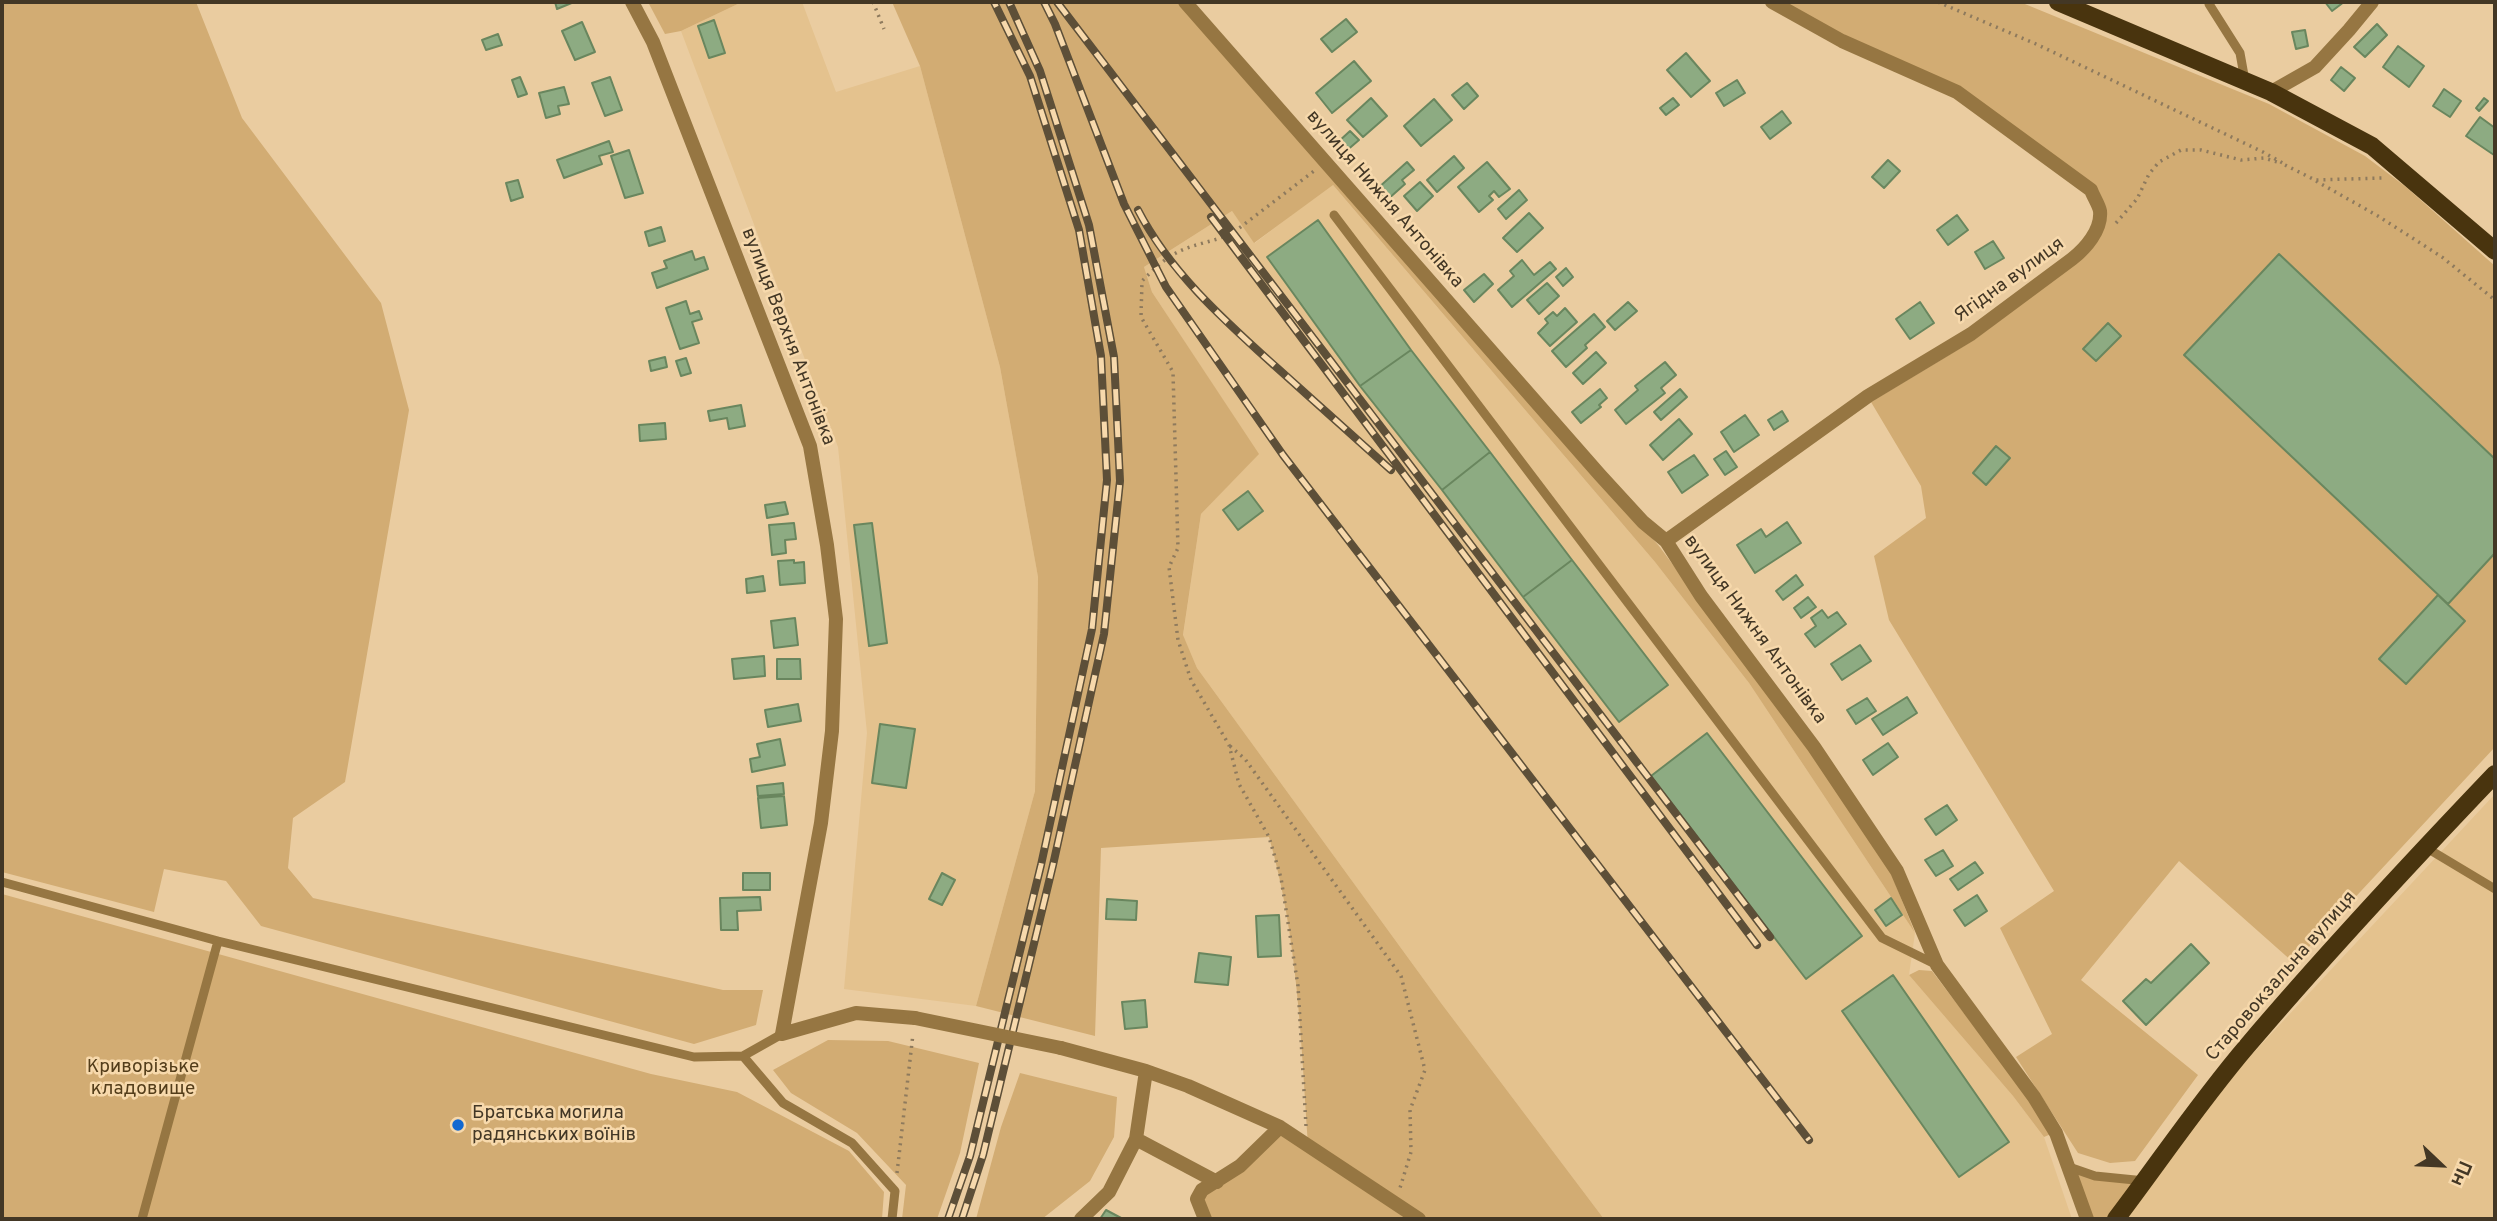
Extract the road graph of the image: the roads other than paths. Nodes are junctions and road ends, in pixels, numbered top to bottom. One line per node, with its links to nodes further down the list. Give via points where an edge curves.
1 (632, 2): 18 (street, вулиця Верхня Антонівка, via 653,42 810,446 827,545 836,619 832,731 821,823)
2 (1185, 2): 11 (street, вулиця Нижня Антонівка, via 1600,475)
3 (1772, 2): 11 (street, Ягідна вулиця, via 1842,41 1957,92 2091,190 2100,212 2093,238 2078,254 1971,334 1868,396)
4 (2057, 2): 7 (main road)
5 (2372, 2): 8 (street, via 2315,67)
6 (2209, 4): 7 (lane, via 2240,53)
7 (2245, 81): 8 (main road)
8 (2271, 92): 10 (main road, via 2372,146)
9 (1334, 215): 17 (lane, via 1882,938)
10 (2495, 251)
11 (1666, 541): 17 (street, вулиця Нижня Антонівка, via 1897,871)
12 (2495, 774): 13 (main road, Старовокзальна вулиця)
13 (2425, 848): 15 (lane); 24 (main road, Старовокзальна вулиця, via 2248,1045)
14 (2, 882): 16 (lane)
15 (2495, 889)
16 (218, 941): 19 (lane, via 694,1057); 26 (lane)
17 (1937, 965): 23 (street, вулиця Нижня Антонівка, via 2034,1097 2056,1133)
18 (782, 1034): 19 (lane); 20 (street, bridge, via 856,1013 915,1018)
19 (743, 1056): 27 (lane, via 783,1103 852,1143 895,1191)
20 (1146, 1071): 21 (street); 22 (street)
21 (1280, 1127): 25 (street); 30 (street)
22 (1136, 1139): 25 (street); 28 (street, via 1109,1192)
23 (2069, 1167): 24 (lane, via 2095,1176); 31 (street, вулиця Нижня Антонівка)
24 (2145, 1181): 32 (main road, Старовокзальна вулиця)
25 (1217, 1182): 29 (street, via 1202,1190 1197,1199)
26 (142, 1219)
27 (892, 1219)
28 (1081, 1219)
29 (1205, 1219)
30 (1419, 1219)
31 (2087, 1219)
32 (2116, 1219)

